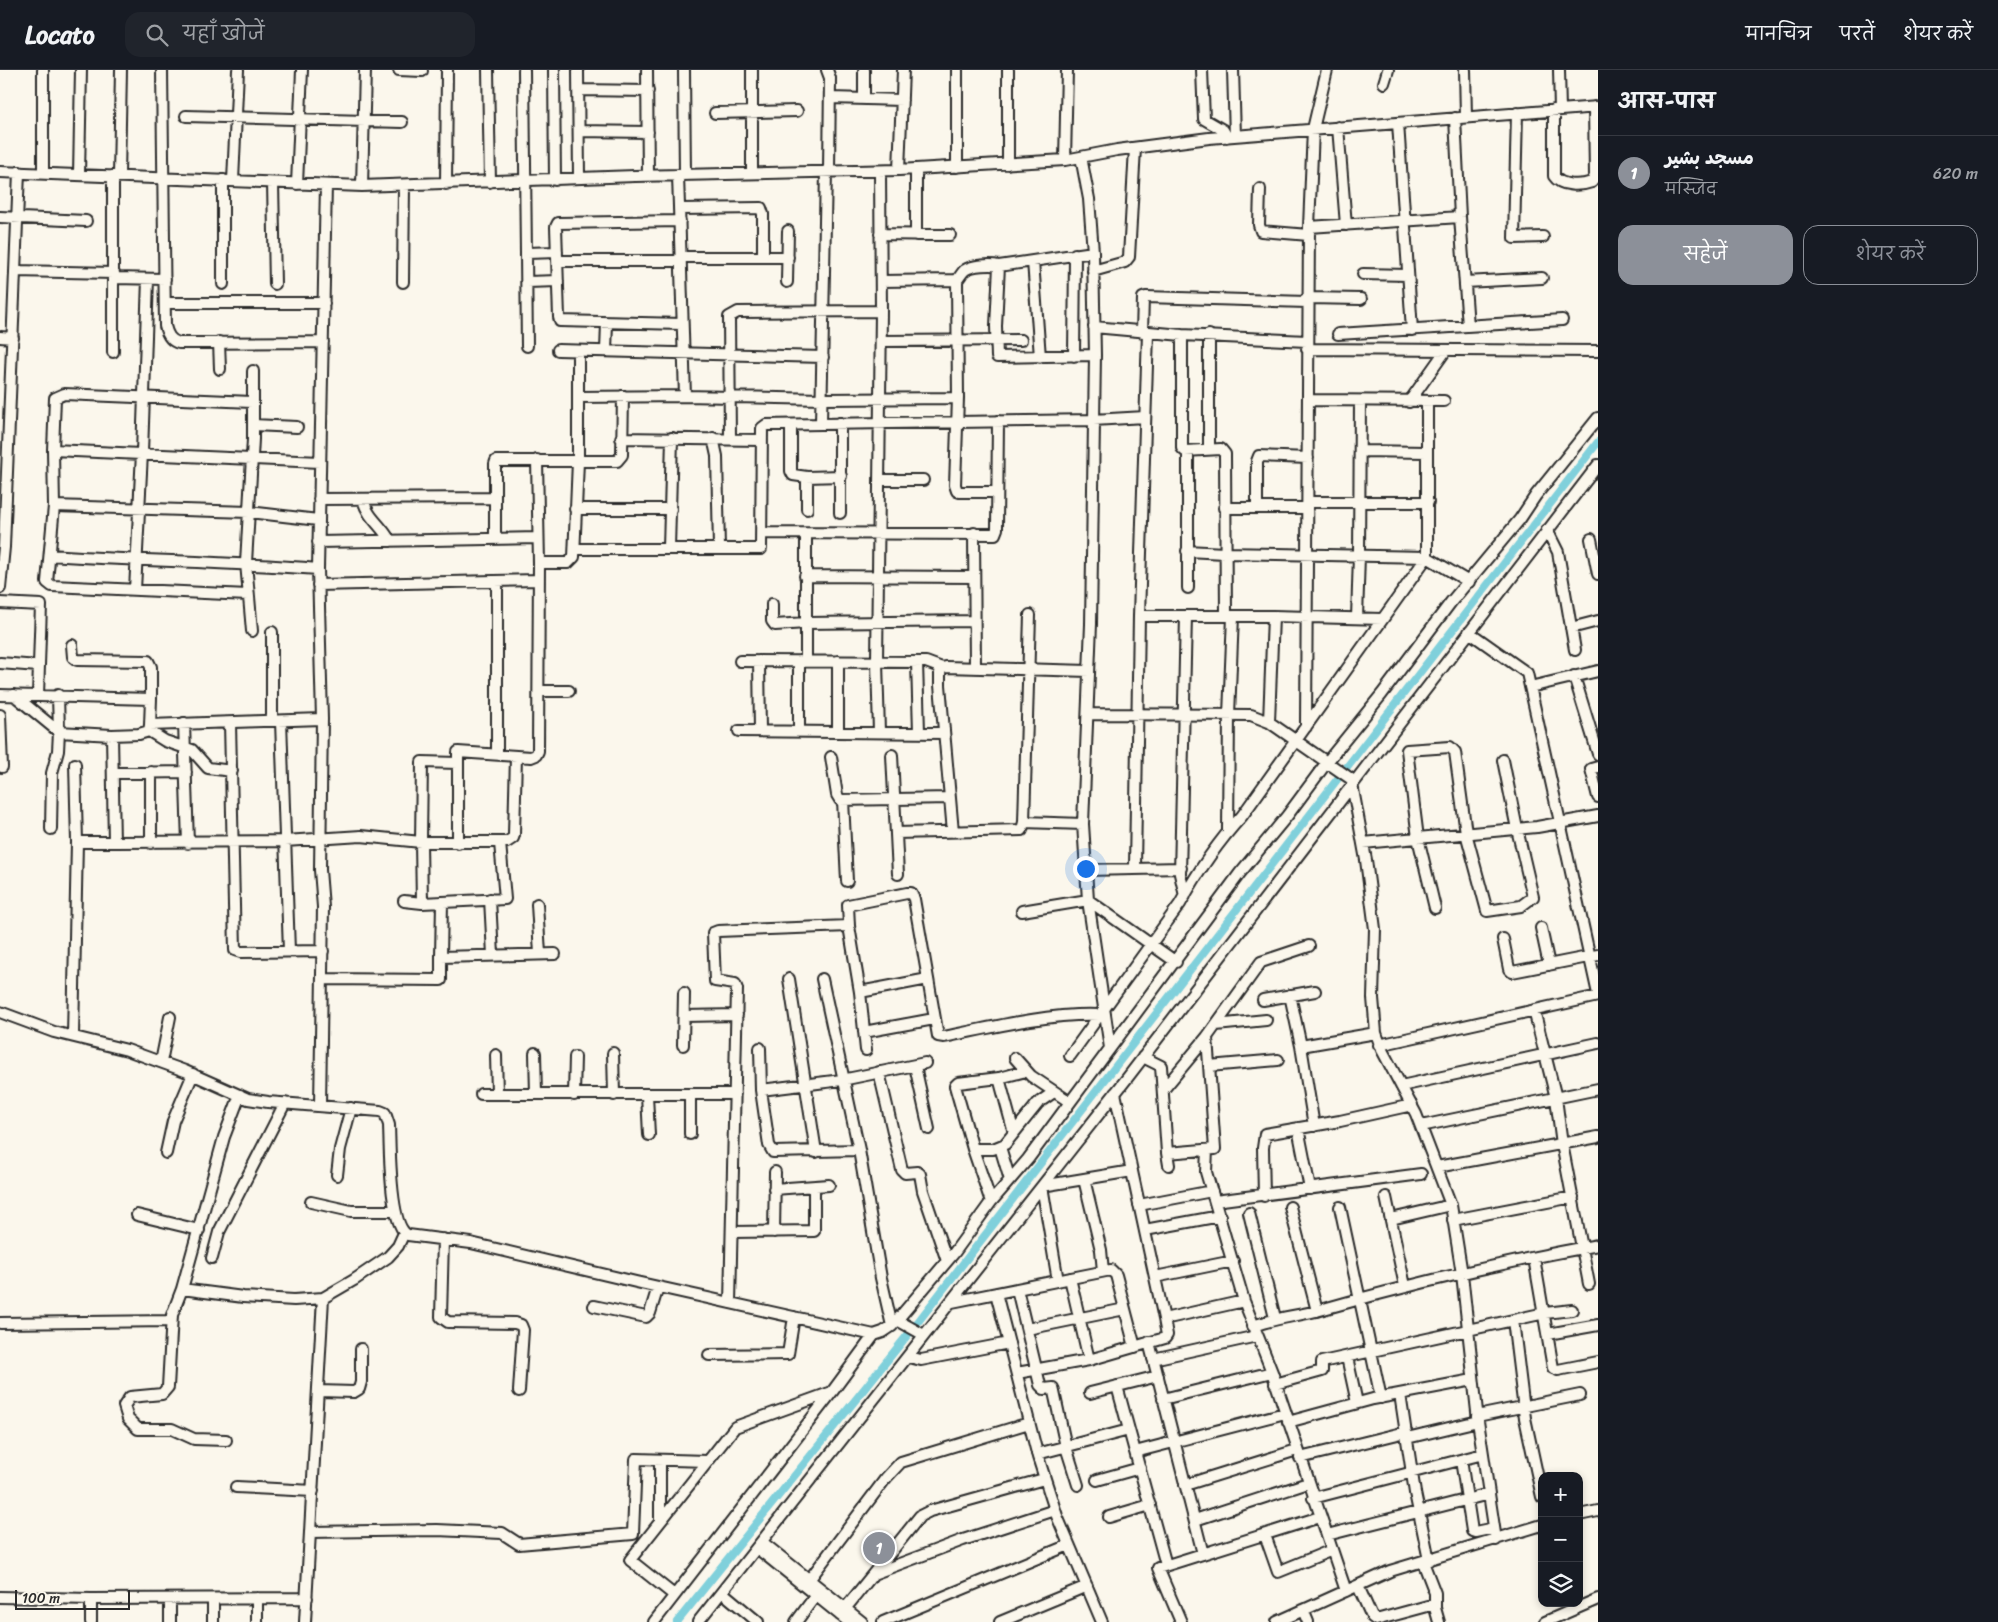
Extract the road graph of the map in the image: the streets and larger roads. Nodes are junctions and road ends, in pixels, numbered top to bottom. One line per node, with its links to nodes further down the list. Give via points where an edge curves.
1 (43, 70): 65 (street)
2 (82, 70): 67 (street)
3 (121, 70): 69 (street)
4 (162, 70): 71 (street)
5 (238, 70): 43 (street)
6 (302, 70): 45 (street)
7 (365, 70): 46 (street)
8 (399, 70): 9 (street)
9 (422, 70)
10 (447, 70): 79 (street)
11 (488, 70): 76 (street)
12 (524, 70): 75 (street)
13 (554, 70): 73 (street)
14 (578, 70): 31 (street)
15 (647, 70): 32 (street)
16 (684, 70): 68 (street)
17 (752, 70): 39 (street)
18 (827, 70): 33 (street)
19 (864, 70): 34 (street)
20 (903, 70): 35 (street)
21 (957, 70): 58 (street)
22 (1008, 70): 57 (street)
23 (1067, 70): 56 (street)
24 (1202, 70): 53 (street, via 1204,119)
25 (1233, 70): 53 (street)
26 (1327, 70): 50 (street)
27 (1388, 70): 30 (street)
28 (1465, 70): 44 (street)
29 (1559, 70): 37 (street)
30 (1384, 83)
31 (578, 90): 32 (street); 51 (street)
32 (648, 90): 52 (street)
33 (831, 98): 34 (street); 61 (street)
34 (864, 98): 35 (street)
35 (902, 100): 59 (street)
36 (1596, 107): 37 (street); 37 (street, via 1595,176 1592,182 1583,184 1560,183 1554,176)
37 (1557, 110): 41 (street)
38 (797, 111): 39 (street)
39 (752, 112): 40 (street); 66 (street)
40 (715, 113)
41 (1517, 113): 44 (street); 97 (street, via 1514,238)
42 (186, 116): 43 (street)
43 (235, 118): 45 (street); 74 (street)
44 (1461, 118): 48 (street); 86 (street)
45 (301, 119): 46 (street); 78 (street)
46 (364, 121): 47 (street); 82 (street)
47 (402, 122)
48 (1398, 123): 49 (street); 90 (street)
49 (1338, 127): 50 (street); 91 (street)
50 (1313, 129): 53 (street); 93 (street)
51 (579, 131): 52 (street); 72 (street)
52 (648, 132): 70 (street)
53 (1231, 136): 54 (street)
54 (1135, 148): 55 (street); 108 (street, via 1129,257 1125,262)
55 (1081, 157): 56 (street); 98 (street)
56 (1065, 160): 57 (street)
57 (1008, 164): 58 (street)
58 (957, 167): 60 (street)
59 (899, 170): 60 (street); 62 (street)
60 (916, 170): 95 (street)
61 (828, 171): 62 (street); 66 (street); 128 (street)
62 (880, 171): 94 (street)
63 (0, 172): 64 (street)
64 (20, 172): 65 (street); 87 (street)
65 (43, 173): 67 (street)
66 (752, 173): 68 (street)
67 (79, 175): 69 (street)
68 (682, 175): 70 (street); 84 (street)
69 (116, 176): 71 (street); 110 (street)
70 (648, 176): 72 (street)
71 (164, 178): 74 (street); 114 (street)
72 (579, 178): 73 (street)
73 (555, 180): 75 (street)
74 (228, 181): 77 (street); 122 (street)
75 (527, 181): 76 (street); 99 (street)
76 (490, 182): 79 (street)
77 (273, 183): 78 (street); 123 (street)
78 (297, 184): 80 (street)
79 (446, 184): 81 (street)
80 (326, 185): 82 (street); 127 (street)
81 (404, 185): 82 (street); 118 (street)
82 (362, 186)
83 (1260, 189): 93 (street, via 1261,231)
84 (679, 208): 89 (street); 102 (street, via 760,208 763,214)
85 (0, 217): 87 (street)
86 (1460, 217): 90 (street); 121 (street)
87 (16, 218): 88 (street); 107 (street)
88 (86, 221)
89 (680, 221): 101 (street, via 561,221 557,224); 104 (street)
90 (1404, 221): 91 (street); 111 (street)
91 (1346, 225): 93 (street)
92 (788, 231): 103 (street)
93 (1309, 231): 125 (street)
94 (880, 234): 95 (street); 117 (street)
95 (916, 235): 96 (street)
96 (950, 235)
97 (1543, 237)
98 (1093, 252): 100 (street); 108 (street)
99 (527, 253): 101 (street); 119 (street)
100 (1075, 254): 105 (street); 160 (street)
101 (557, 256): 104 (street); 116 (street)
102 (763, 257): 103 (street); 104 (street)
103 (788, 257): 120 (street)
104 (680, 259): 132 (street)
105 (1033, 261): 106 (street); 161 (street)
106 (999, 266): 115 (street, via 970,268); 145 (street)
107 (15, 271): 110 (street); 141 (street)
108 (1094, 271): 134 (street)
109 (1363, 274): 111 (street)
110 (114, 275): 113 (street); 155 (street)
111 (1408, 275): 135 (street)
112 (1542, 278): 121 (street)
113 (148, 279): 114 (street); 168 (street)
114 (165, 279): 126 (street)
115 (957, 280): 117 (street); 144 (street)
116 (558, 281): 119 (street); 131 (street, via 560,321)
117 (881, 281): 129 (street)
118 (403, 282)
119 (527, 282): 149 (street)
120 (787, 282)
121 (1465, 282): 133 (street)
122 (223, 284)
123 (275, 284)
124 (1361, 299): 125 (street)
125 (1307, 300): 136 (street, via 1146,297 1143,298); 148 (street)
126 (165, 303): 127 (street); 146 (street, via 165,326 174,342)
127 (324, 303): 147 (street)
128 (824, 311): 129 (street); 157 (street, via 732,314 729,317); 159 (street)
129 (881, 311): 142 (street)
130 (1562, 320): 133 (street)
131 (607, 323): 132 (street); 153 (street)
132 (682, 324): 156 (street)
133 (1468, 326): 135 (street)
134 (1094, 327): 136 (street); 158 (street)
135 (1412, 330): 137 (street)
136 (1145, 332): 138 (street); 178 (street)
137 (1338, 334)
138 (1182, 335): 139 (street); 196 (street, via 1182,448)
139 (1209, 335): 148 (street); 194 (street)
140 (0, 337): 141 (street)
141 (13, 338): 198 (street)
142 (881, 340): 144 (street); 169 (street)
143 (1022, 340): 145 (street)
144 (958, 341): 145 (street); 170 (street)
145 (997, 341): 161 (street, via 997,357)
146 (219, 342): 147 (street); 162 (street)
147 (323, 342): 205 (street)
148 (1307, 345): 151 (street); 172 (street)
149 (527, 346)
150 (558, 350): 152 (street)
151 (1446, 350): 154 (street); 176 (street)
152 (578, 351): 153 (street); 164 (street)
153 (606, 351): 156 (street)
154 (1598, 351)
155 (113, 352)
156 (684, 353): 157 (street); 166 (street)
157 (730, 355): 159 (street); 167 (street)
158 (1095, 355): 160 (street); 180 (street)
159 (823, 356): 171 (street)
160 (1074, 356): 161 (street)
161 (1040, 357)
162 (220, 369)
163 (253, 371): 175 (street)
164 (578, 396): 165 (street); 204 (street)
165 (623, 396): 166 (street); 189 (street)
166 (685, 396): 167 (street)
167 (730, 397): 171 (street); 192 (street)
168 (143, 398): 175 (street); 195 (street, via 59,395 54,402); 200 (street)
169 (880, 398): 170 (street); 171 (street); 182 (street)
170 (958, 398): 183 (street)
171 (822, 399): 185 (street)
172 (1308, 400): 173 (street); 201 (street)
173 (1360, 401): 176 (street); 197 (street)
174 (1444, 401): 177 (street)
175 (252, 402): 186 (street)
176 (1409, 402): 177 (street)
177 (1427, 402): 199 (street)
178 (1145, 417): 180 (street); 267 (street)
179 (1598, 418): 258 (street)
180 (1093, 420): 181 (street); 295 (street)
181 (998, 421): 183 (street); 211 (street)
182 (880, 422): 183 (street); 184 (street); 209 (street)
183 (956, 422): 211 (street, via 957,491)
184 (840, 423): 185 (street); 207 (street)
185 (821, 424): 187 (street)
186 (253, 425): 188 (street); 202 (street)
187 (791, 426): 193 (street, via 764,426); 208 (street, via 792,473)
188 (297, 427)
189 (621, 438): 190 (street); 204 (street, via 622,455 619,460)
190 (672, 438): 191 (street); 222 (street)
191 (713, 438): 192 (street); 239 (street, via 717,456)
192 (730, 438): 193 (street)
193 (761, 440): 230 (street)
194 (1209, 449): 196 (street); 219 (street, via 1224,452)
195 (52, 450): 200 (street); 218 (street)
196 (1188, 451): 241 (street)
197 (1360, 451): 199 (street); 215 (street)
198 (4, 452): 255 (street, via 4,547)
199 (1428, 452): 216 (street)
200 (142, 453): 202 (street); 224 (street)
201 (1308, 458): 217 (street); 220 (street, via 1259,456)
202 (251, 459): 205 (street); 225 (street)
203 (537, 460): 204 (street); 212 (street, via 496,461); 233 (street)
204 (578, 461): 221 (street)
205 (320, 462): 213 (street)
206 (1598, 465): 228 (street)
207 (840, 476): 208 (street); 226 (street)
208 (807, 477): 223 (street)
209 (880, 480): 210 (street); 229 (street)
210 (923, 480)
211 (996, 492): 231 (street, via 996,532)
212 (495, 498): 214 (street); 234 (street)
213 (319, 499): 214 (street); 227 (street)
214 (363, 499): 236 (street, via 371,518)
215 (1360, 502): 216 (street); 217 (street); 245 (street)
216 (1428, 502): 246 (street)
217 (1308, 505): 220 (street); 243 (street)
218 (54, 506): 224 (street); 244 (street)
219 (1224, 508): 220 (street); 242 (street)
220 (1257, 508)
221 (575, 509): 222 (street); 240 (street)
222 (671, 509): 238 (street)
223 (807, 509)
224 (139, 510): 225 (street); 247 (street)
225 (249, 512): 227 (street); 248 (street)
226 (840, 513)
227 (318, 520): 237 (street)
228 (1547, 530): 278 (street, via 1558,552); 281 (street)
229 (879, 532): 231 (street); 232 (street); 252 (street)
230 (762, 533): 232 (street); 239 (street, via 761,549)
231 (974, 533): 254 (street)
232 (806, 534): 253 (street)
233 (538, 538): 234 (street); 249 (street)
234 (495, 539): 236 (street)
235 (1590, 539): 251 (street)
236 (390, 541): 237 (street)
237 (318, 542): 250 (street)
238 (669, 548): 239 (street); 240 (street)
239 (719, 548)
240 (575, 549): 249 (street, via 574,557 568,563)
241 (1187, 551): 242 (street); 261 (street)
242 (1224, 553): 243 (street); 269 (street)
243 (1307, 554): 245 (street); 271 (street)
244 (50, 555): 247 (street); 262 (street, via 49,586)
245 (1359, 555): 246 (street); 272 (street)
246 (1427, 557): 258 (street); 273 (street)
247 (137, 561): 248 (street); 262 (street)
248 (246, 563): 250 (street); 263 (street)
249 (539, 563): 256 (street)
250 (318, 569): 259 (street)
251 (1598, 574)
252 (879, 575): 253 (street); 254 (street); 275 (street)
253 (805, 576): 277 (street)
254 (974, 577): 274 (street)
255 (0, 579): 260 (street)
256 (538, 580): 257 (street); 299 (street)
257 (497, 581): 259 (street); 329 (street)
258 (1469, 582): 335 (street)
259 (318, 585): 311 (street)
260 (0, 588)
261 (1188, 588)
262 (135, 590): 263 (street)
263 (248, 595): 279 (street)
264 (0, 603): 291 (street, via 41,606)
265 (772, 604): 277 (street, via 775,625)
266 (1030, 615): 294 (street)
267 (1139, 616): 268 (street); 307 (street)
268 (1186, 616): 269 (street); 308 (street)
269 (1229, 616): 270 (street); 310 (street)
270 (1274, 616): 271 (street); 313 (street)
271 (1307, 617): 272 (street); 316 (street)
272 (1357, 618): 273 (street)
273 (1382, 619): 316 (street)
274 (974, 621): 275 (street); 292 (street)
275 (878, 622): 277 (street); 288 (street)
276 (1598, 622): 278 (street)
277 (806, 623): 286 (street)
278 (1571, 628): 283 (street)
279 (252, 632)
280 (272, 632): 312 (street)
281 (1469, 632): 298 (street, via 1527,673); 344 (street)
282 (72, 645): 305 (street, via 73,657 78,660 148,661 151,667)
283 (1575, 650)
284 (740, 661): 285 (street)
285 (759, 661): 286 (street); 319 (street)
286 (802, 661): 287 (street); 320 (street)
287 (838, 661): 288 (street); 322 (street)
288 (877, 662): 289 (street); 323 (street)
289 (917, 662): 293 (street, via 932,663); 324 (street)
290 (0, 663): 291 (street)
291 (38, 666): 303 (street)
292 (975, 667): 293 (street); 294 (street)
293 (942, 668): 325 (street)
294 (1028, 669): 295 (street); 350 (street)
295 (1089, 671): 306 (street)
296 (1598, 671): 297 (street)
297 (1574, 676): 298 (street); 330 (street)
298 (1530, 686): 352 (street)
299 (539, 691): 300 (street); 332 (street, via 537,754)
300 (569, 691)
301 (0, 695): 302 (street)
302 (14, 695): 303 (street); 321 (street)
303 (38, 695): 304 (street)
304 (58, 696): 305 (street); 321 (street)
305 (151, 698): 317 (street)
306 (1088, 714): 307 (street); 351 (street)
307 (1137, 714): 308 (street); 371 (street)
308 (1184, 714): 310 (street); 372 (street)
309 (0, 715): 338 (street)
310 (1229, 715): 313 (street, via 1251,716); 355 (street)
311 (322, 719): 312 (street); 360 (street)
312 (276, 721): 315 (street); 362 (street)
313 (1269, 722): 327 (street)
314 (184, 723): 315 (street); 317 (street); 328 (street)
315 (230, 723): 340 (street)
316 (1306, 727): 327 (street)
317 (150, 728): 326 (street, via 139,734); 328 (street, via 165,741)
318 (740, 731): 319 (street)
319 (760, 731): 320 (street)
320 (799, 731): 322 (street)
321 (60, 732): 326 (street); 353 (street, via 52,773)
322 (838, 732): 323 (street)
323 (879, 732): 324 (street)
324 (919, 732): 325 (street)
325 (944, 733): 346 (street)
326 (112, 735): 343 (street)
327 (1296, 740): 335 (street); 355 (street)
328 (185, 747): 340 (street, via 196,753 208,768); 342 (street)
329 (497, 754): 332 (street); 336 (street, via 458,752)
330 (1598, 754)
331 (892, 755): 348 (street)
332 (516, 756): 369 (street, via 514,835 511,840)
333 (831, 757): 347 (street, via 837,795)
334 (1503, 760): 354 (street)
335 (1327, 762): 344 (street); 397 (street, via 1240,873)
336 (458, 763): 365 (street, via 422,762); 368 (street)
337 (75, 764): 363 (street)
338 (2, 767)
339 (1598, 767): 345 (street, via 1591,769)
340 (232, 771): 361 (street)
341 (151, 772): 342 (street); 343 (street); 366 (street)
342 (186, 772): 367 (street)
343 (114, 773): 364 (street)
344 (1354, 782): 370 (street); 435 (street)
345 (1597, 791)
346 (950, 798): 348 (street); 356 (street)
347 (843, 800): 348 (street); 375 (street)
348 (895, 800): 357 (street)
349 (1598, 816): 352 (street)
350 (1024, 822): 351 (street); 356 (street, via 1020,831)
351 (1083, 824): 373 (street)
352 (1562, 824): 354 (street); 396 (street)
353 (51, 829)
354 (1517, 829): 358 (street); 358 (street, via 1533,896 1521,906 1487,911)
355 (1228, 831): 376 (street)
356 (954, 832): 357 (street)
357 (896, 833): 374 (street)
358 (1466, 833): 359 (street); 359 (street, via 1455,752 1450,747 1407,750)
359 (1418, 838): 370 (street); 383 (street)
360 (322, 840): 362 (street); 365 (street, via 361,836); 391 (street)
361 (234, 841): 362 (street); 367 (street); 390 (street, via 236,950)
362 (285, 841): 390 (street)
363 (77, 842): 364 (street); 420 (street)
364 (114, 842): 366 (street)
365 (421, 842): 368 (street); 381 (street)
366 (151, 843): 367 (street)
367 (188, 843)
368 (458, 843): 369 (street)
369 (500, 843): 377 (street, via 505,899)
370 (1363, 843): 419 (street, via 1375,929 1373,998)
371 (1135, 868): 372 (street); 373 (street)
372 (1180, 868): 376 (street)
373 (1086, 870): 378 (street)
374 (898, 874)
375 (847, 881)
376 (1185, 896): 388 (street)
377 (490, 900): 380 (street); 394 (street)
378 (1088, 900): 384 (street); 388 (street); 411 (street)
379 (404, 901): 381 (street)
380 (442, 902): 381 (street); 395 (street)
381 (422, 903)
382 (537, 904): 392 (street)
383 (1435, 908)
384 (1022, 911)
385 (849, 926): 402 (street, via 849,904 911,893); 404 (street); 412 (street, via 715,932 712,936 714,977 717,982 737,986)
386 (1541, 928): 398 (street)
387 (1503, 939): 398 (street, via 1512,972)
388 (1150, 944): 397 (street); 411 (street)
389 (1309, 946): 417 (street, via 1262,962)
390 (289, 951): 391 (street)
391 (323, 951): 399 (street)
392 (540, 954): 393 (street); 394 (street)
393 (555, 954)
394 (493, 955): 395 (street)
395 (441, 956): 399 (street, via 440,980)
396 (1594, 956): 398 (street); 407 (street)
397 (1176, 962): 427 (street)
398 (1549, 964)
399 (322, 979): 465 (street)
400 (789, 979): 445 (street)
401 (822, 979): 444 (street)
402 (928, 979): 404 (street); 415 (street)
403 (1315, 991): 406 (street)
404 (860, 992): 418 (street)
405 (684, 993): 413 (street)
406 (1290, 995): 408 (street); 425 (street)
407 (1598, 995): 409 (street)
408 (1263, 1000)
409 (1534, 1010): 424 (street); 432 (street)
410 (0, 1012): 420 (street)
411 (1101, 1012): 415 (street, via 1004,1025 944,1038 937,1034); 427 (street); 433 (street)
412 (737, 1015): 413 (street); 456 (street)
413 (684, 1016): 423 (street)
414 (170, 1017): 438 (street)
415 (934, 1019): 418 (street)
416 (1266, 1020): 417 (street)
417 (1216, 1025): 421 (street)
418 (864, 1032): 428 (street)
419 (1376, 1033): 424 (street); 425 (street)
420 (73, 1036): 438 (street)
421 (1207, 1037): 439 (street); 449 (street)
422 (1598, 1043): 432 (street)
423 (683, 1045)
424 (1379, 1045): 446 (street)
425 (1301, 1046): 467 (street)
426 (760, 1048): 448 (street)
427 (1110, 1048): 462 (street)
428 (866, 1050)
429 (535, 1053): 454 (street)
430 (614, 1053): 459 (street)
431 (496, 1055): 453 (street)
432 (1545, 1055): 446 (street); 461 (street)
433 (1070, 1056)
434 (575, 1057): 458 (street)
435 (1143, 1057): 449 (street, via 1161,1066); 451 (street)
436 (1015, 1058): 440 (street)
437 (1278, 1060): 439 (street)
438 (161, 1062): 442 (street)
439 (1209, 1066): 479 (street, via 1215,1149)
440 (1026, 1071): 443 (street); 450 (street)
441 (879, 1072): 444 (street); 470 (street, via 920,1064); 524 (street, via 902,1170 920,1174)
442 (192, 1074): 457 (street); 480 (street, via 173,1121)
443 (999, 1078): 471 (street); 478 (street, via 958,1082 955,1086)
444 (842, 1080): 445 (street); 477 (street)
445 (806, 1085): 448 (street); 481 (street)
446 (1401, 1086): 464 (street)
447 (1598, 1089): 461 (street)
448 (761, 1090): 481 (street, via 771,1149 777,1153)
449 (1163, 1090): 482 (street)
450 (1054, 1092): 462 (street); 471 (street, via 1038,1103)
451 (1115, 1093): 486 (street); 492 (street)
452 (481, 1094): 453 (street)
453 (498, 1094): 454 (street)
454 (536, 1094): 458 (street)
455 (690, 1094): 456 (street); 460 (street); 472 (street)
456 (735, 1094): 515 (street)
457 (240, 1095): 463 (street, via 254,1100); 513 (street, via 224,1137)
458 (574, 1095): 459 (street)
459 (614, 1095): 460 (street)
460 (647, 1095): 473 (street)
461 (1556, 1098): 468 (street); 475 (street)
462 (1070, 1102): 490 (street)
463 (286, 1103): 465 (street); 521 (street, via 219,1232)
464 (1412, 1105): 467 (street); 468 (street)
465 (320, 1106): 466 (street)
466 (351, 1108): 488 (street); 507 (street, via 380,1111 388,1118)
467 (1314, 1126): 469 (street)
468 (1421, 1126): 484 (street)
469 (1298, 1128): 495 (street); 497 (street, via 1265,1134)
470 (929, 1129)
471 (1014, 1133): 476 (street)
472 (690, 1134)
473 (648, 1135)
474 (1598, 1137): 475 (street)
475 (1562, 1144): 484 (street); 499 (street)
476 (1000, 1147): 478 (street); 490 (street)
477 (859, 1150): 481 (street); 553 (street, via 881,1278)
478 (973, 1150): 502 (street)
479 (1206, 1150): 482 (street); 496 (street, via 1206,1172)
480 (166, 1152)
481 (816, 1152)
482 (1167, 1153): 483 (street)
483 (1169, 1165)
484 (1436, 1167): 503 (street)
485 (775, 1172): 494 (street)
486 (1132, 1172): 489 (street); 504 (street)
487 (1421, 1174): 495 (street)
488 (337, 1175)
489 (1084, 1179): 492 (street); 525 (street)
490 (1010, 1180): 502 (street)
491 (829, 1186): 493 (street)
492 (1042, 1186): 529 (street); 539 (street)
493 (814, 1187): 494 (street); 516 (street, via 814,1231)
494 (774, 1189): 516 (street)
495 (1310, 1189): 497 (street)
496 (1212, 1191): 500 (street); 504 (street)
497 (1264, 1196): 500 (street)
498 (1386, 1197): 511 (street)
499 (1573, 1197): 512 (street); 520 (street)
500 (1216, 1201): 510 (street)
501 (311, 1202): 507 (street, via 351,1211)
502 (991, 1202): 524 (street)
503 (1451, 1204): 511 (street); 512 (street)
504 (1140, 1205): 514 (street)
505 (1290, 1207): 544 (street)
506 (1340, 1207): 537 (street)
507 (395, 1211): 517 (street, via 398,1225)
508 (1249, 1213): 548 (street)
509 (137, 1215): 513 (street)
510 (1220, 1216): 514 (street); 523 (street)
511 (1391, 1219): 531 (street)
512 (1453, 1220): 526 (street)
513 (199, 1230): 533 (street)
514 (1145, 1230): 528 (street)
515 (732, 1232): 516 (street); 540 (street)
516 (774, 1232)
517 (404, 1233): 518 (street); 536 (street, via 388,1257)
518 (443, 1239): 532 (street); 581 (street, via 441,1316 448,1322 515,1322 521,1326)
519 (1598, 1245): 520 (street)
520 (1581, 1248): 522 (street); 530 (street)
521 (212, 1258)
522 (1534, 1258): 526 (street); 545 (street)
523 (1232, 1261): 528 (street); 538 (street)
524 (947, 1262): 553 (street)
525 (1103, 1271): 527 (street); 542 (street, via 1111,1270 1116,1275)
526 (1462, 1274): 531 (street); 557 (street)
527 (1070, 1278): 529 (street); 547 (street)
528 (1155, 1278): 549 (street)
529 (1058, 1280): 534 (street)
530 (1589, 1284)
531 (1406, 1286): 537 (street)
532 (658, 1287): 540 (street); 541 (street, via 650,1313 646,1316)
533 (182, 1288): 536 (street, via 243,1297); 551 (street)
534 (1017, 1289): 535 (street); 556 (street)
535 (996, 1293): 539 (street); 563 (street)
536 (322, 1298): 580 (street)
537 (1361, 1298): 544 (street); 566 (street)
538 (1244, 1301): 549 (street); 555 (street)
539 (952, 1302): 559 (street)
540 (730, 1303): 546 (street)
541 (594, 1306)
542 (1125, 1309): 547 (street); 564 (street)
543 (1572, 1310): 545 (street)
544 (1317, 1311): 548 (street)
545 (1545, 1313): 550 (street); 560 (street)
546 (794, 1317): 558 (street); 567 (street, via 788,1354)
547 (1079, 1318): 556 (street); 571 (street)
548 (1275, 1318): 555 (street)
549 (1164, 1319): 562 (street, via 1166,1337)
550 (1513, 1320): 557 (street); 589 (street)
551 (170, 1321): 552 (street); 595 (street, via 168,1387 162,1394 134,1396 127,1400 124,1406 128,1419 138,1429 172,1429 194,1439)
552 (0, 1323)
553 (898, 1323): 558 (street); 559 (street)
554 (1598, 1324): 560 (street)
555 (1253, 1326): 561 (street)
556 (1027, 1329): 573 (street)
557 (1468, 1330): 566 (street); 577 (street)
558 (874, 1334): 582 (street)
559 (921, 1334): 568 (street)
560 (1548, 1334): 572 (street, via 1555,1369)
561 (1257, 1336): 570 (street); 574 (street)
562 (1149, 1342): 564 (street); 570 (street)
563 (1009, 1343): 568 (street, via 921,1360); 575 (street)
564 (1135, 1347): 571 (street)
565 (361, 1349): 580 (street, via 359,1389 354,1392)
566 (1371, 1352): 569 (street); 586 (street)
567 (709, 1355)
568 (909, 1357): 633 (street)
569 (1347, 1357): 578 (street, via 1322,1362 1322,1371); 588 (street)
570 (1153, 1359): 576 (street)
571 (1089, 1360): 573 (street)
572 (1598, 1362)
573 (1036, 1370): 575 (street); 597 (street, via 1041,1388 1053,1388)
574 (1272, 1372): 578 (street); 587 (street)
575 (1016, 1374): 592 (street)
576 (1158, 1376): 579 (street); 587 (street)
577 (1473, 1380): 584 (street); 591 (street)
578 (1276, 1384): 590 (street)
579 (1117, 1386): 583 (street); 593 (street)
580 (319, 1391): 614 (street)
581 (518, 1391)
582 (832, 1392): 604 (street, via 735,1427); 645 (street)
583 (1090, 1393)
584 (1400, 1394): 586 (street); 594 (street)
585 (1580, 1395): 589 (street)
586 (1381, 1398): 588 (street)
587 (1164, 1399): 596 (street)
588 (1356, 1403): 590 (street)
589 (1524, 1408): 591 (street); 607 (street)
590 (1287, 1418): 596 (street); 600 (street)
591 (1478, 1419): 594 (street); 601 (street)
592 (1029, 1424): 599 (street); 640 (street, via 901,1462)
593 (1129, 1430): 597 (street); 598 (street)
594 (1407, 1435): 600 (street); 606 (street)
595 (226, 1440)
596 (1174, 1440): 598 (street); 612 (street)
597 (1066, 1446): 599 (street); 611 (street)
598 (1135, 1452): 605 (street)
599 (1037, 1454): 608 (street)
600 (1298, 1454): 610 (street); 612 (street)
601 (1483, 1454): 603 (street); 615 (street)
602 (660, 1460): 604 (street); 626 (street); 629 (street, via 636,1459 633,1534 518,1544 502,1533 437,1530)
603 (1461, 1460): 606 (street); 617 (street)
604 (708, 1461): 626 (street)
605 (1140, 1468): 609 (street); 618 (street)
606 (1412, 1472): 616 (street); 620 (street)
607 (1538, 1477)
608 (1044, 1479): 619 (street); 639 (street, via 923,1514)
609 (1097, 1480)
610 (1308, 1483): 616 (street); 625 (street)
611 (1078, 1485)
612 (1185, 1485): 625 (street)
613 (236, 1488): 614 (street)
614 (313, 1491): 629 (street)
615 (1489, 1494): 617 (street); 628 (street)
616 (1313, 1498): 624 (street)
617 (1467, 1500): 620 (street); 628 (street, via 1473,1532)
618 (1150, 1505): 623 (street); 638 (street)
619 (1054, 1510): 634 (street); 639 (street)
620 (1418, 1510): 631 (street); 637 (street)
621 (1598, 1511): 622 (street)
622 (1583, 1514)
623 (1109, 1517)
624 (1320, 1517): 630 (street); 631 (street)
625 (1194, 1520): 636 (street)
626 (660, 1522): 645 (street, via 630,1560)
627 (1538, 1526): 632 (street)
628 (1494, 1528): 632 (street)
629 (310, 1532): 649 (street)
630 (1265, 1535): 635 (street, via 1278,1572); 636 (street)
631 (1327, 1535): 635 (street)
632 (1496, 1540): 637 (street)
633 (760, 1545): 640 (street); 644 (street); 646 (street)
634 (1069, 1545): 641 (street); 668 (street)
635 (1332, 1550): 643 (street)
636 (1203, 1554): 638 (street)
637 (1426, 1561): 642 (street, via 1390,1571); 654 (street)
638 (1166, 1565): 671 (street, via 1158,1568)
639 (872, 1574): 656 (street)
640 (809, 1580): 656 (street)
641 (1087, 1586): 669 (street); 670 (street)
642 (1358, 1586): 643 (street); 654 (street, via 1376,1620)
643 (1346, 1591): 655 (street)
644 (722, 1592): 663 (street); 664 (street)
645 (674, 1595): 662 (street)
646 (816, 1595): 656 (street); 665 (street)
647 (0, 1597): 650 (street)
648 (257, 1598): 649 (street); 651 (street); 660 (street)
649 (307, 1598): 661 (street)
650 (91, 1599): 653 (street); 657 (street)
651 (213, 1599): 653 (street); 659 (street)
652 (1598, 1599): 675 (street)
653 (170, 1600): 658 (street)
654 (1435, 1604): 674 (street)
655 (1303, 1610): 672 (street); 673 (street)
656 (843, 1611): 666 (street); 667 (street)
657 (91, 1622)
658 (170, 1622)
659 (213, 1622)
660 (257, 1622)
661 (306, 1622)
662 (654, 1622)
663 (698, 1622)
664 (758, 1622)
665 (796, 1622)
666 (849, 1622)
667 (862, 1622)
668 (883, 1622)
669 (1000, 1622)
670 (1102, 1622)
671 (1181, 1622)
672 (1277, 1622)
673 (1308, 1622)
674 (1439, 1622)
675 (1544, 1622)

